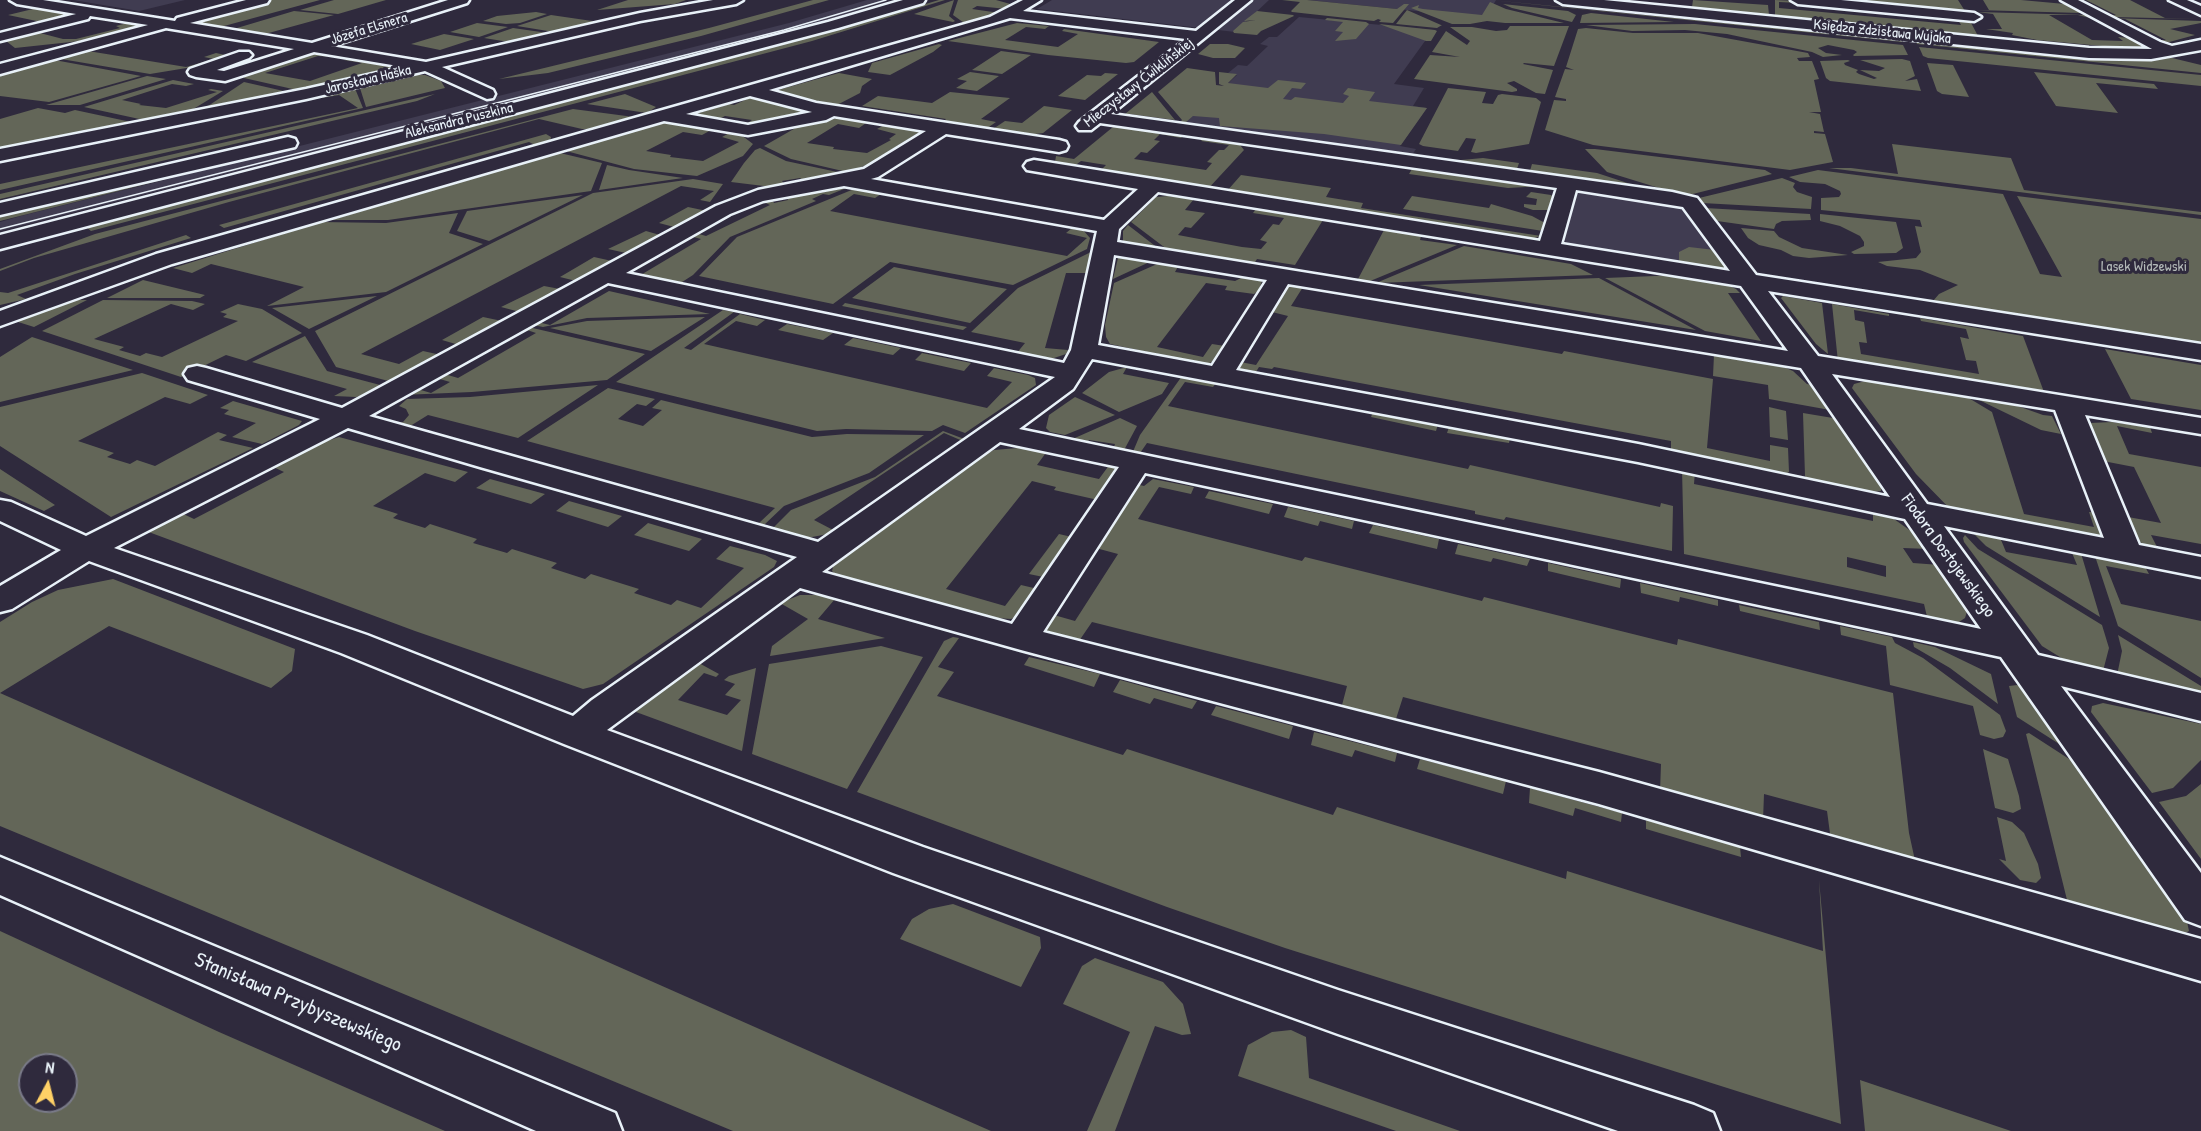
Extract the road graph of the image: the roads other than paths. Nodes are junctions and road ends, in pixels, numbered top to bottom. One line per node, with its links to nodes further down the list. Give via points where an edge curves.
1 (17, 0): 14 (street)
2 (262, 0): 17 (street, Józefa Elsnera)
3 (462, 0): 25 (street, Józefa Elsnera)
4 (736, 0): 31 (street, Jarosława Haška, via 640,17)
5 (918, 0): 49 (street, Aleksandra Puszkina)
6 (1035, 0): 15 (street)
7 (1244, 0): 20 (street, Mieczysławy Ćwiklińskiej)
8 (1563, 0): 24 (street, Księdza Zdzisława Wujaka)
9 (1798, 0): 16 (street)
10 (1965, 0): 16 (street)
11 (2176, 0): 13 (street)
12 (2070, 1): 28 (street, via 2155,45)
13 (2201, 11)
14 (97, 13): 17 (street); 21 (street)
15 (1010, 14): 20 (street); 34 (street)
16 (1974, 16): 24 (street)
17 (174, 23): 19 (street, Józefa Elsnera); 22 (street, Józefa Elsnera)
18 (297, 29): 22 (street, Józefa Elsnera)
19 (130, 35): 23 (street, Józefa Elsnera); 32 (street, Józefa Elsnera)
20 (1199, 36): 39 (street, Mieczysławy Ćwiklińskiej)
21 (0, 37)
22 (262, 39): 25 (street, Józefa Elsnera)
23 (167, 42)
24 (1987, 42): 28 (street, Księdza Zdzisława Wujaka, via 2104,53)
25 (312, 47): 30 (street, Józefa Elsnera); 31 (street, Józefa Elsnera)
26 (2198, 47): 28 (street, Księdza Zdzisława Wujaka)
27 (209, 49): 29 (street, Józefa Elsnera)
28 (2175, 51)
29 (244, 55): 30 (street, Józefa Elsnera); 30 (street, Józefa Elsnera, via 196,72 225,76)
30 (277, 60)
31 (428, 66): 35 (street); 43 (street, Jarosława Haška)
32 (0, 69)
33 (507, 88): 35 (street, Aleksandra Puszkina)
34 (748, 90): 37 (street); 38 (street)
35 (487, 94): 36 (street, Aleksandra Puszkina)
36 (452, 102)
37 (833, 111): 38 (street, via 748,130); 40 (street)
38 (659, 115): 54 (street, via 164,259)
39 (1096, 117): 42 (street, Mieczysławy Ćwiklińskiej); 45 (street)
40 (943, 128): 42 (street); 44 (street, via 871,173)
41 (306, 138): 47 (street)
42 (1059, 146): 46 (street, Mieczysławy Ćwiklińskiej, via 1034,166)
43 (0, 155)
44 (846, 180): 48 (street); 51 (street, via 748,200)
45 (1568, 183): 50 (street); 53 (street, Fiodora Dostojewskiego, via 1685,200 1693,205)
46 (1153, 186): 48 (street); 50 (street)
47 (0, 209)
48 (1107, 237): 52 (street); 56 (street)
49 (0, 242)
50 (1548, 248): 53 (street)
51 (603, 275): 56 (street); 61 (street)
52 (1281, 276): 57 (street); 59 (street)
53 (1749, 280): 55 (street); 57 (street, Fiodora Dostojewskiego)
54 (0, 319)
55 (2201, 352)
56 (1078, 362): 59 (street); 63 (street, via 1057,388)
57 (1810, 363): 60 (street); 66 (street, Fiodora Dostojewskiego)
58 (197, 374): 61 (street)
59 (1220, 374): 66 (street, via 1638,453)
60 (2067, 405): 62 (street); 68 (street)
61 (345, 418): 67 (street); 69 (street)
62 (2201, 426)
63 (994, 432): 64 (street); 69 (street)
64 (1137, 462): 72 (street); 73 (street)
65 (0, 509): 67 (street)
66 (1916, 511): 68 (street); 73 (street, Fiodora Dostojewskiego)
67 (86, 549): 71 (street); 75 (street, via 354,644)
68 (2126, 552): 70 (street)
69 (809, 565): 72 (street); 75 (street, via 605,710)
70 (2201, 567)
71 (0, 601)
72 (1021, 638): 78 (street, via 1599,788)
73 (2020, 657): 74 (street); 77 (street, Fiodora Dostojewskiego)
74 (2201, 707)
75 (578, 734): 80 (street, via 908,860)
76 (0, 875): 79 (street, Stanisława Przybyszewskiego)
77 (2201, 908)
78 (2201, 960)
79 (596, 1131)
80 (1694, 1131)

